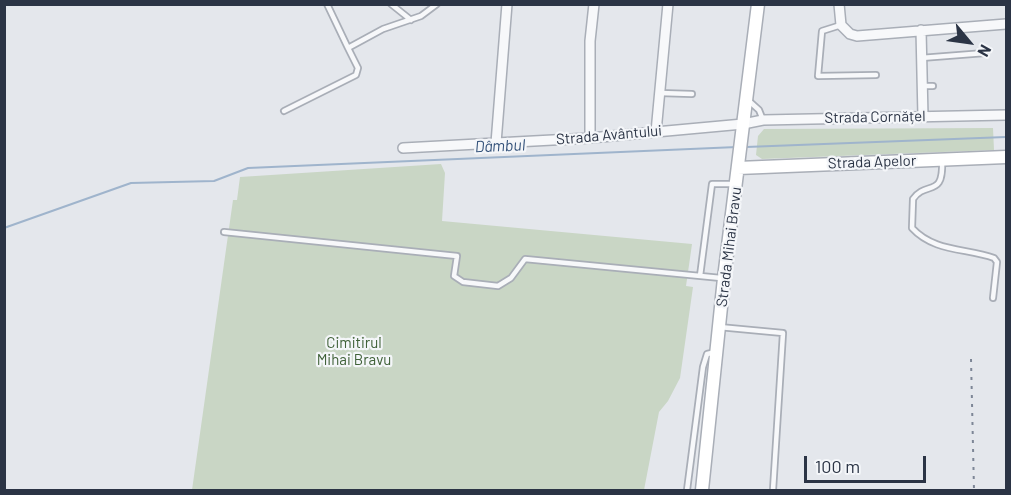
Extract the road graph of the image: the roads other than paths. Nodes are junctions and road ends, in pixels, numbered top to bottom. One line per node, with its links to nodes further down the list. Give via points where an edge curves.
1 (327, 4): 13 (lane)
2 (391, 4): 9 (lane)
3 (437, 4): 9 (lane)
4 (507, 4): 29 (street)
5 (594, 4): 28 (street)
6 (668, 4): 19 (street)
7 (758, 4): 21 (main road, Strada Mihai Bravu)
8 (839, 4): 11 (street)
9 (411, 20): 13 (lane, via 383,29)
10 (1006, 24): 12 (street)
11 (841, 25): 12 (street, via 857,36); 16 (lane, via 822,31 818,76)
12 (921, 30): 15 (street)
13 (348, 48): 22 (lane, via 358,68 356,75)
14 (985, 53): 15 (lane)
15 (921, 58): 17 (street)
16 (876, 75)
17 (922, 86): 18 (lane); 24 (street)
18 (933, 86)
19 (660, 93): 20 (lane); 27 (street)
20 (692, 94)
21 (746, 99): 25 (lane, via 759,110); 26 (main road, Strada Mihai Bravu)
22 (284, 111)
23 (1006, 115): 24 (street, Strada Cornățel)
24 (923, 117): 25 (street, Strada Cornățel)
25 (763, 120): 26 (street, Strada Cornățel)
26 (743, 128): 27 (street, Strada Avântului); 33 (main road, Strada Mihai Bravu)
27 (656, 132): 28 (street, Strada Avântului)
28 (590, 138): 29 (street, Strada Avântului)
29 (496, 143): 30 (street, Strada Avântului)
30 (403, 148)
31 (1006, 157): 32 (main road, Strada Apelor)
32 (942, 160): 33 (main road, Strada Apelor); 38 (lane, via 939,183 913,199 912,228 931,243 994,258 997,262)
33 (738, 168): 34 (main road, Strada Mihai Bravu)
34 (736, 184): 36 (lane, via 712,184); 37 (main road, Strada Mihai Bravu)
35 (224, 232): 36 (lane, via 457,256 454,276 463,282 498,286 511,278 525,259)
36 (700, 276): 37 (lane)
37 (724, 278): 39 (main road, Strada Mihai Bravu)
38 (993, 298)
39 (719, 327): 40 (main road, Strada Mihai Bravu); 43 (lane, via 783,333)
40 (717, 351): 41 (lane, via 707,354 703,367); 42 (main road, Strada Mihai Bravu)
41 (687, 490)
42 (702, 490)
43 (773, 490)

